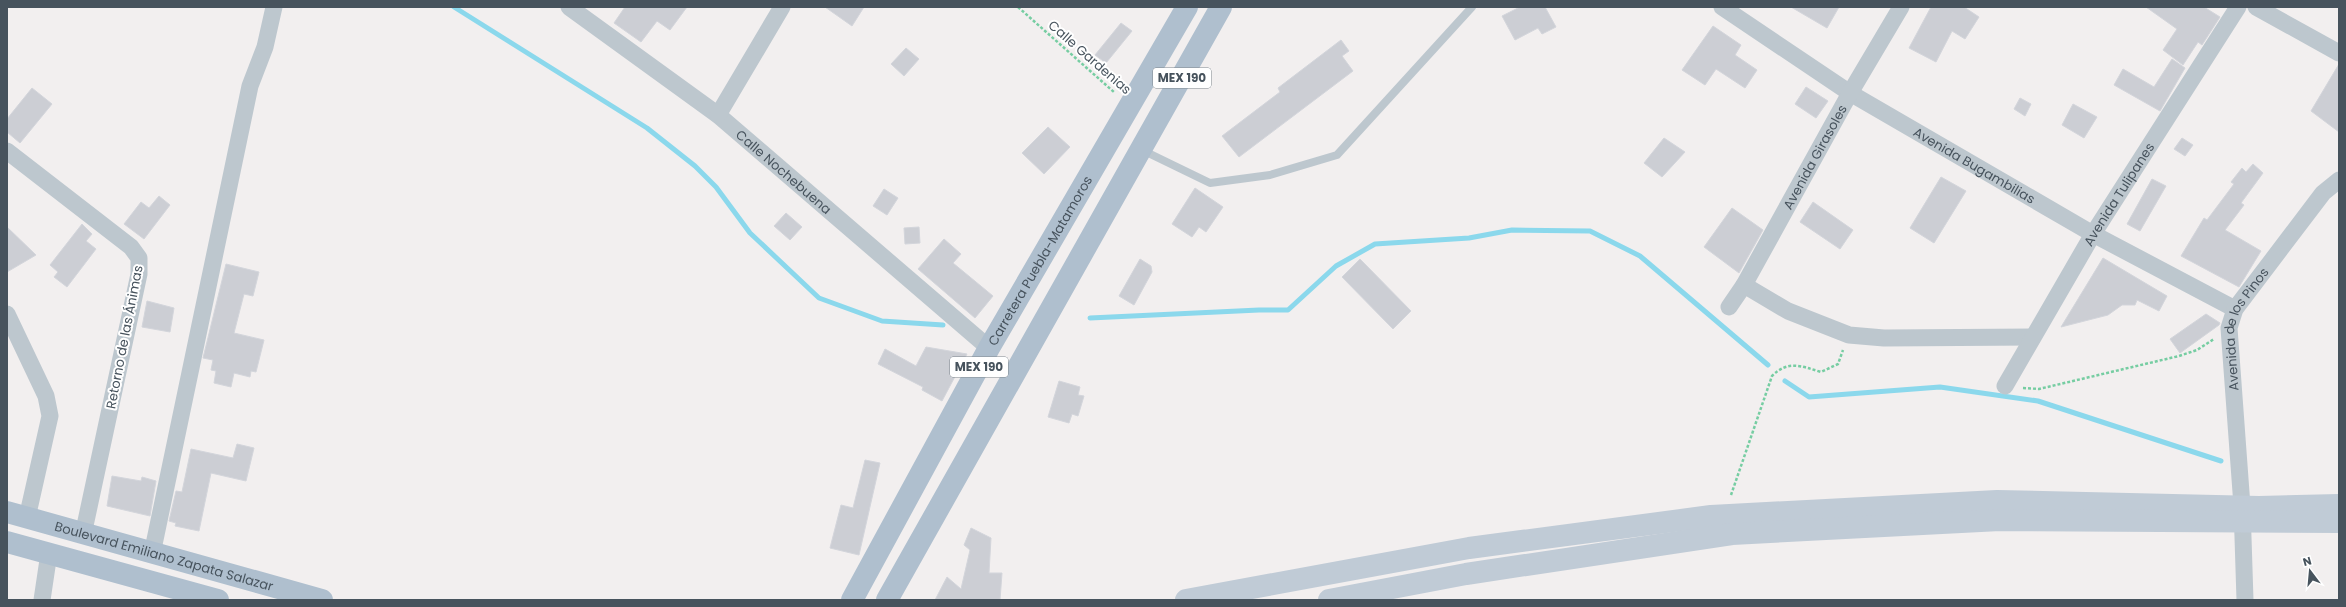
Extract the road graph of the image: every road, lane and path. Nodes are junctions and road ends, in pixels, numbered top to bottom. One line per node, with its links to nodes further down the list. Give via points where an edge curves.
1 (274, 7): 38 (street, via 265,47 250,86)
2 (569, 7): 15 (street, Calle Nochebuena)
3 (782, 7): 15 (street)
4 (1018, 7): 14 (path, Calle Gardenias)
5 (1187, 7): 14 (main road, Carretera Puebla-Matamoros / MEX 190)
6 (1221, 7): 16 (main road, MEX 190)
7 (1472, 7): 16 (lane, via 1337,155 1270,175 1210,183)
8 (1722, 7): 13 (street, Avenida Bugambilias)
9 (1901, 7): 13 (street, Avenida Girasoles)
10 (2238, 7): 19 (street, Avenida Tulipanes)
11 (2256, 7): 12 (street)
12 (2339, 54)
13 (1850, 93): 19 (street, Avenida Bugambilias); 20 (street, Avenida Girasoles)
14 (1130, 106): 27 (main road, Carretera Puebla-Matamoros / MEX 190)
15 (718, 115): 27 (street, Calle Nochebuena)
16 (1142, 150): 44 (main road, MEX 190)
17 (7, 152): 35 (street, Retorno de las Ánimas, via 131,246 139,258 139,274)
18 (2339, 180): 22 (street, Avenida de los Pinos, via 2323,193)
19 (2093, 234): 22 (street, Avenida Bugambilias); 26 (street, Avenida Tulipanes)
20 (1744, 285): 21 (street, Avenida Girasoles); 25 (street, via 1788,311)
21 (1729, 306)
22 (2235, 309): 24 (street, Avenida de los Pinos)
23 (7, 314): 33 (street, via 46,396 50,416)
24 (2229, 328): 28 (path, via 2197,350 2180,356 2039,389); 31 (street, Avenida de los Pinos)
25 (1849, 335): 26 (street, via 1884,338); 32 (path, via 1838,364 1821,372 1798,365 1781,367 1772,376)
26 (2034, 338): 28 (street, Avenida Tulipanes)
27 (990, 348): 43 (main road, Carretera Puebla-Matamoros / MEX 190)
28 (2005, 386)
29 (2339, 505): 31 (street)
30 (7, 512): 33 (main road, Boulevard Emiliano Zapata Salazar)
31 (2242, 515): 32 (street, via 1997,501); 34 (street); 45 (street, via 2000,520 1732,534 1466,574); 46 (street, Avenida de los Pinos)
32 (1724, 516): 39 (street, via 1469,548)
33 (27, 518): 35 (main road, Boulevard Emiliano Zapata Salazar)
34 (2339, 522)
35 (83, 535): 38 (main road, Boulevard Emiliano Zapata Salazar)
36 (7, 542): 37 (main road)
37 (49, 553): 40 (street); 41 (main road)
38 (152, 554): 42 (main road, Boulevard Emiliano Zapata Salazar)
39 (1200, 598)
40 (42, 600)
41 (218, 600)
42 (322, 600)
43 (852, 600)
44 (887, 600)
45 (1329, 600)
46 (2245, 600)

